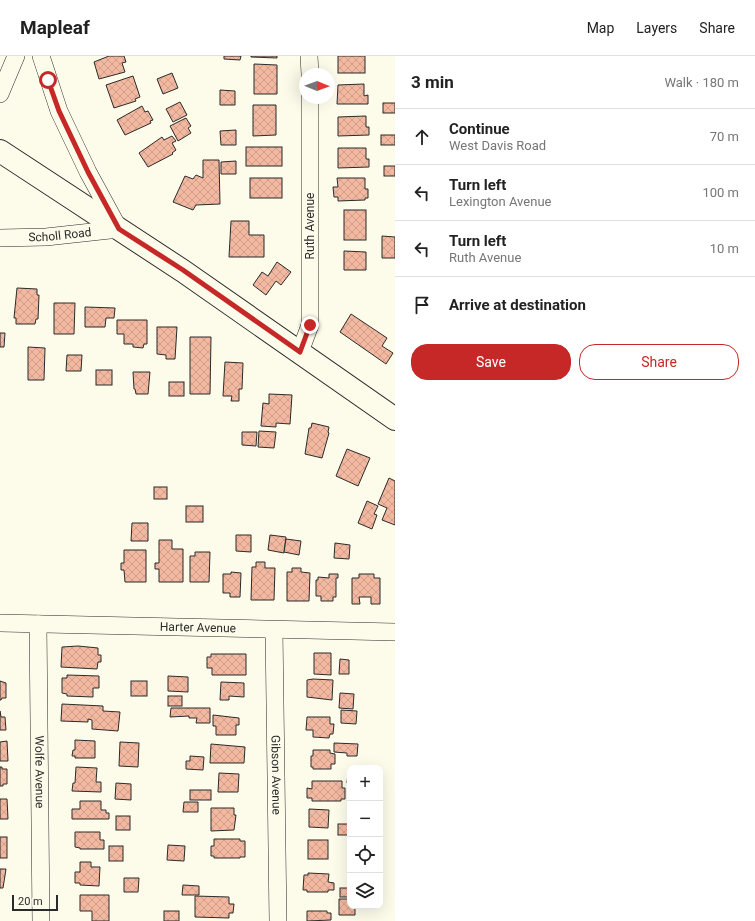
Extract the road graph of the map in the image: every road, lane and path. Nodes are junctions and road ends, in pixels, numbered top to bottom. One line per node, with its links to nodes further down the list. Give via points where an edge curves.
1 (16, 56): 5 (street)
2 (41, 56): 8 (street, via 59,111)
3 (309, 56): 4 (street)
4 (310, 68)
5 (0, 94)
6 (310, 104): 10 (street, Ruth Avenue, via 310,325)
7 (0, 151): 8 (main road)
8 (119, 229): 9 (street, Scholl Road, via 46,237); 10 (main road, via 183,270)
9 (0, 238)
10 (300, 352): 11 (main road)
11 (395, 418)
12 (0, 623): 13 (street, Harter Avenue)
13 (38, 624): 14 (street, Harter Avenue); 16 (street, Wolfe Avenue)
14 (274, 630): 15 (street, Harter Avenue); 17 (street, Gibson Avenue)
15 (395, 632)
16 (41, 921)
17 (278, 921)

